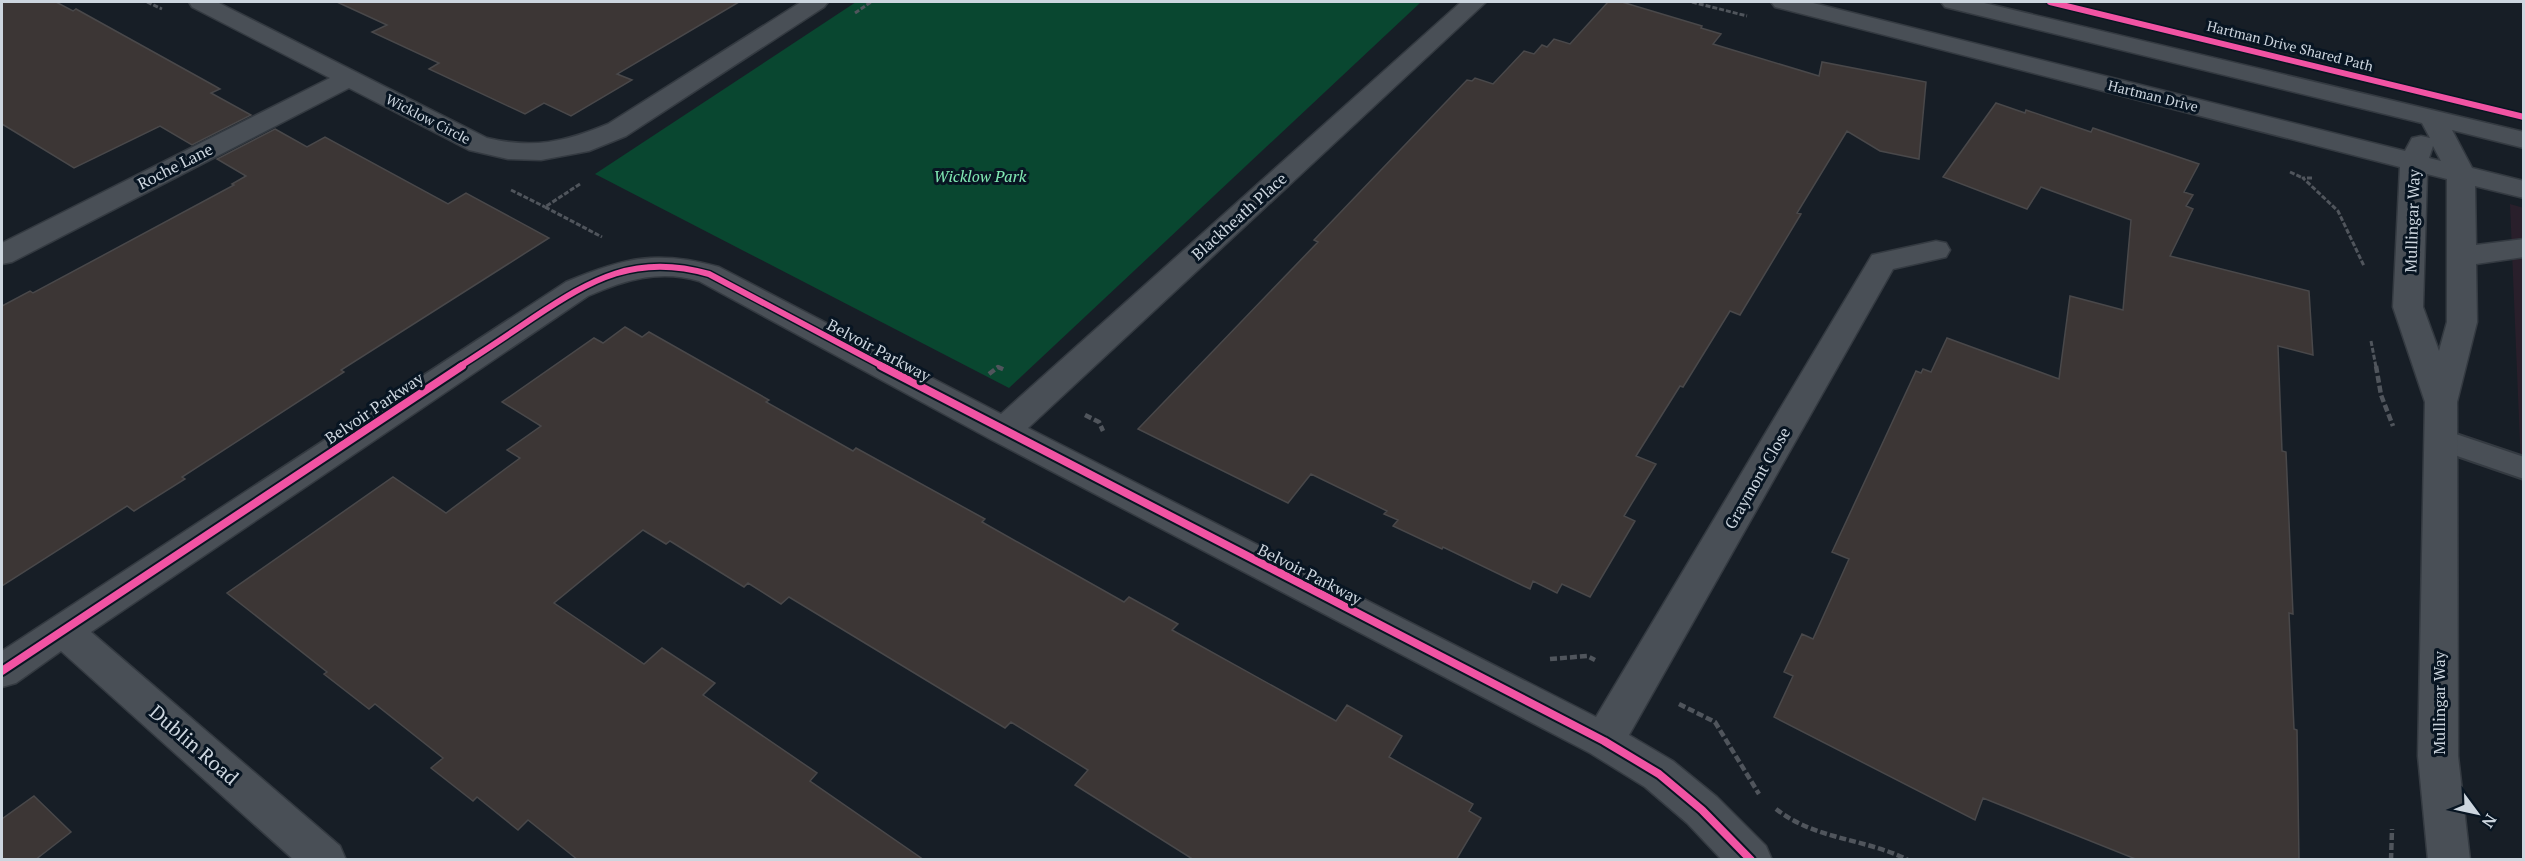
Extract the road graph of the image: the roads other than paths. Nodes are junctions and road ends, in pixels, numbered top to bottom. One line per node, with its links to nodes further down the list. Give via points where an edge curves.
1 (200, 2): 6 (street, Wicklow Circle)
2 (816, 2): 6 (street, Wicklow Circle, via 617,130 580,145 541,152 508,151 478,144)
3 (1474, 2): 17 (street, Blackheath Place)
4 (1783, 2): 9 (street, Hartman Drive)
5 (1953, 2): 7 (street)
6 (349, 78): 14 (street, Roche Lane)
7 (2432, 117): 8 (street); 9 (street, Mullingar Way); 10 (street, Mullingar Way)
8 (2523, 140)
9 (2414, 162): 10 (street, Hartman Drive); 16 (street, Mullingar Way, via 2408,307)
10 (2461, 174): 11 (street, Hartman Drive); 15 (street, Mullingar Way)
11 (2523, 190)
12 (2523, 248): 15 (street)
13 (1936, 250): 22 (street, Graymont Close, via 1882,262)
14 (2, 255)
15 (2462, 256): 16 (street, Mullingar Way, via 2462,322)
16 (2441, 402): 18 (street, Mullingar Way)
17 (1004, 430): 20 (street, Belvoir Parkway, via 709,274 686,266 627,270 577,289); 22 (street, Belvoir Parkway)
18 (2441, 440): 19 (lane); 25 (street, Mullingar Way, via 2438,756)
19 (2523, 468)
20 (63, 630): 21 (street, Belvoir Parkway); 23 (street, Dublin Road)
21 (2, 671)
22 (1604, 741): 24 (street, Belvoir Parkway, via 1659,774 1702,810)
23 (325, 860)
24 (1751, 860)
25 (2449, 860)

